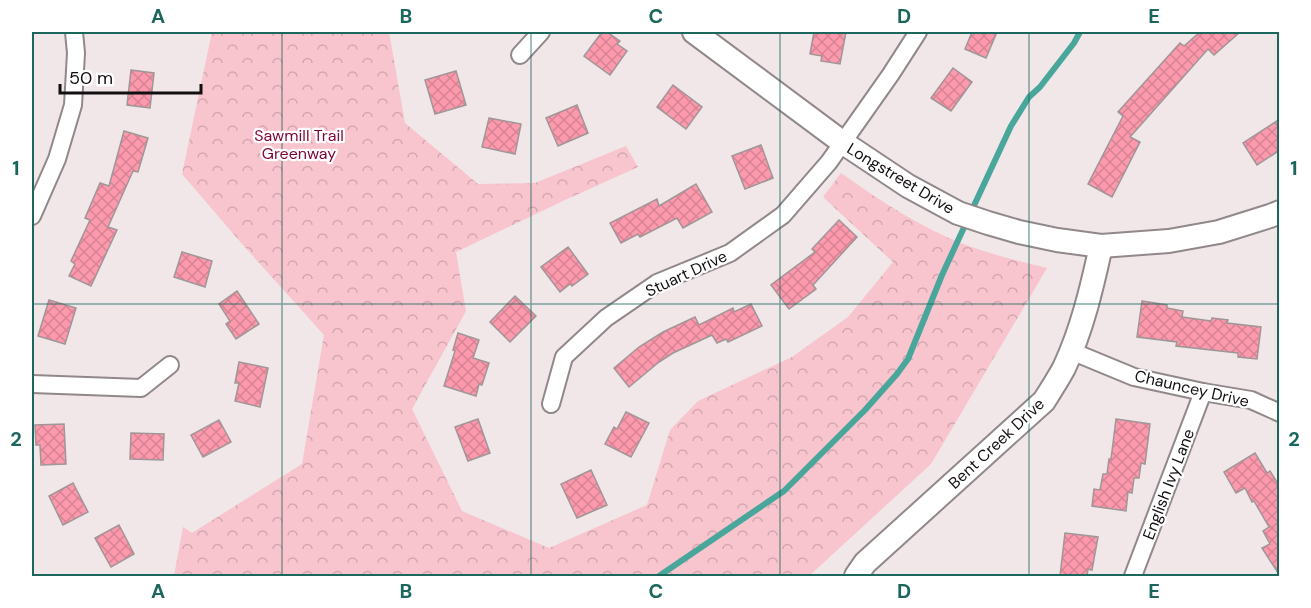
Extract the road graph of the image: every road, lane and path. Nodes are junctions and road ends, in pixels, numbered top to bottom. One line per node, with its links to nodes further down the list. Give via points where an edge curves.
1 (74, 32): 8 (street, via 73,105 57,159)
2 (541, 32): 5 (street)
3 (694, 32): 6 (street, Longstreet Drive)
4 (918, 32): 6 (street, Stuart Drive)
5 (520, 55)
6 (842, 142): 9 (street, Longstreet Drive, via 908,186 958,213 1019,232); 14 (street, Stuart Drive, via 783,215 730,253 657,283 606,318 564,357)
7 (1280, 212): 9 (street, Longstreet Drive, via 1219,232 1169,241)
8 (32, 216)
9 (1101, 246): 10 (street, Bent Creek Drive)
10 (1071, 351): 13 (street, Chauncey Drive, via 1134,377); 16 (street, Bent Creek Drive, via 1044,401)
11 (170, 365): 12 (street, via 141,388)
12 (32, 384)
13 (1203, 392): 15 (street, Chauncey Drive, via 1251,400); 17 (street, English Ivy Lane)
14 (551, 404)
15 (1280, 413)
16 (856, 576)
17 (1133, 576)

